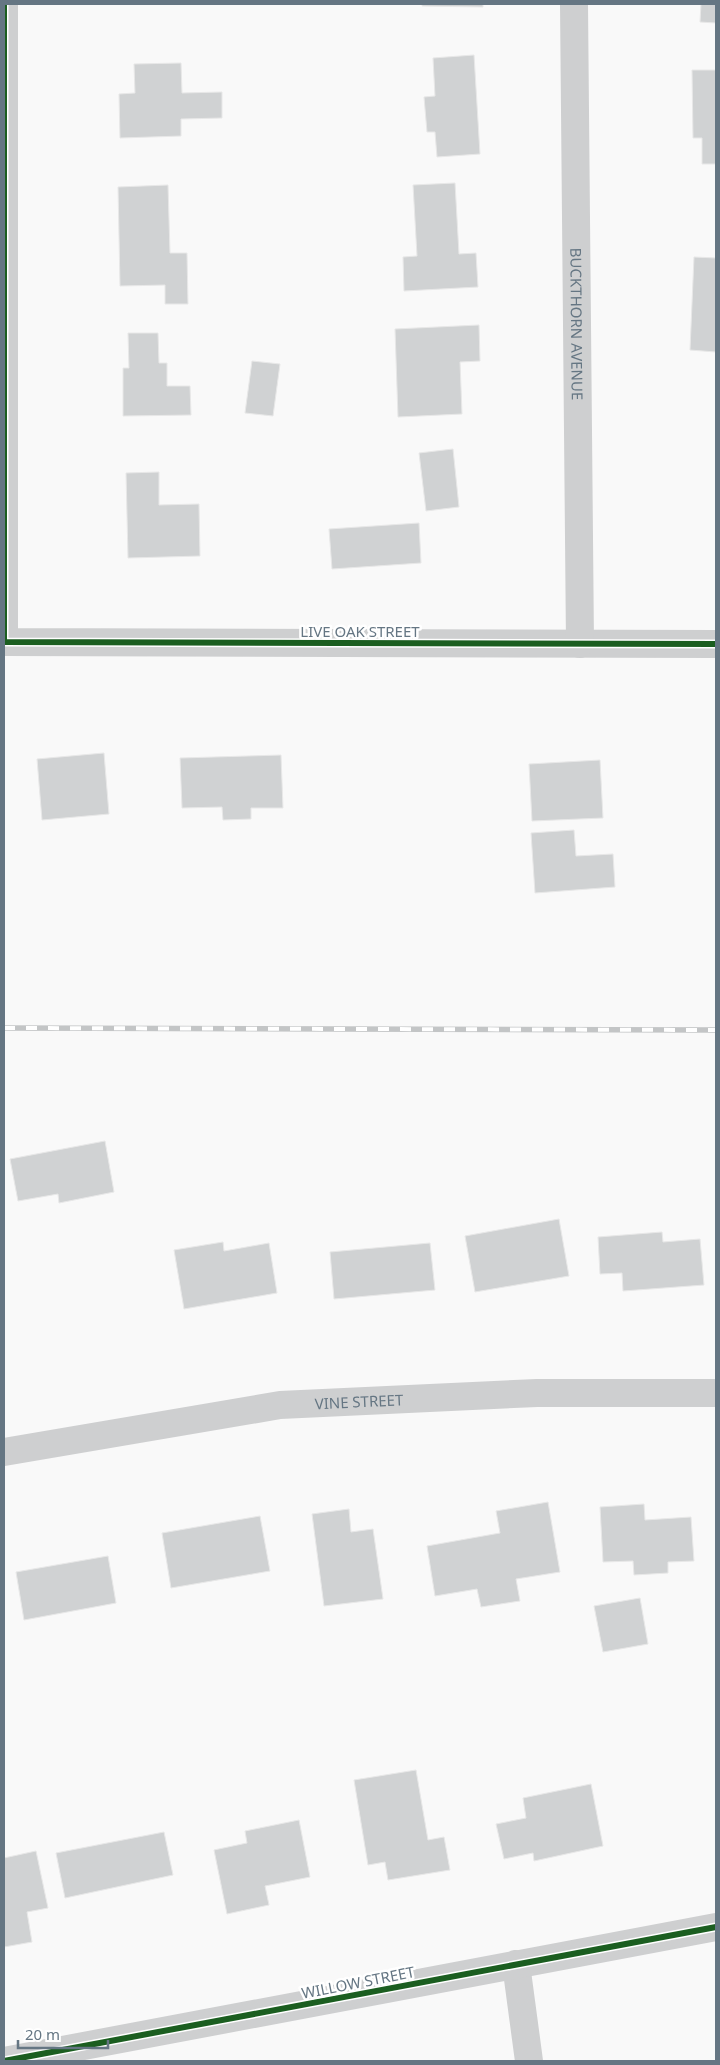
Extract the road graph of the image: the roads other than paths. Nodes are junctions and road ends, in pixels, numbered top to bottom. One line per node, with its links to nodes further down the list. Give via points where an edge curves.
1 (4, 4): 3 (street)
2 (574, 4): 4 (street, BUCKTHORN AVENUE)
3 (4, 642): 4 (street, LIVE OAK STREET)
4 (580, 644): 5 (street, LIVE OAK STREET)
5 (716, 644)
6 (716, 1393): 7 (street, VINE STREET, via 537,1393 280,1405)
7 (4, 1452)
8 (716, 1927): 9 (street, WILLOW STREET)
9 (516, 1964): 10 (street, WILLOW STREET); 11 (street)
10 (4, 2061)
11 (529, 2061)

